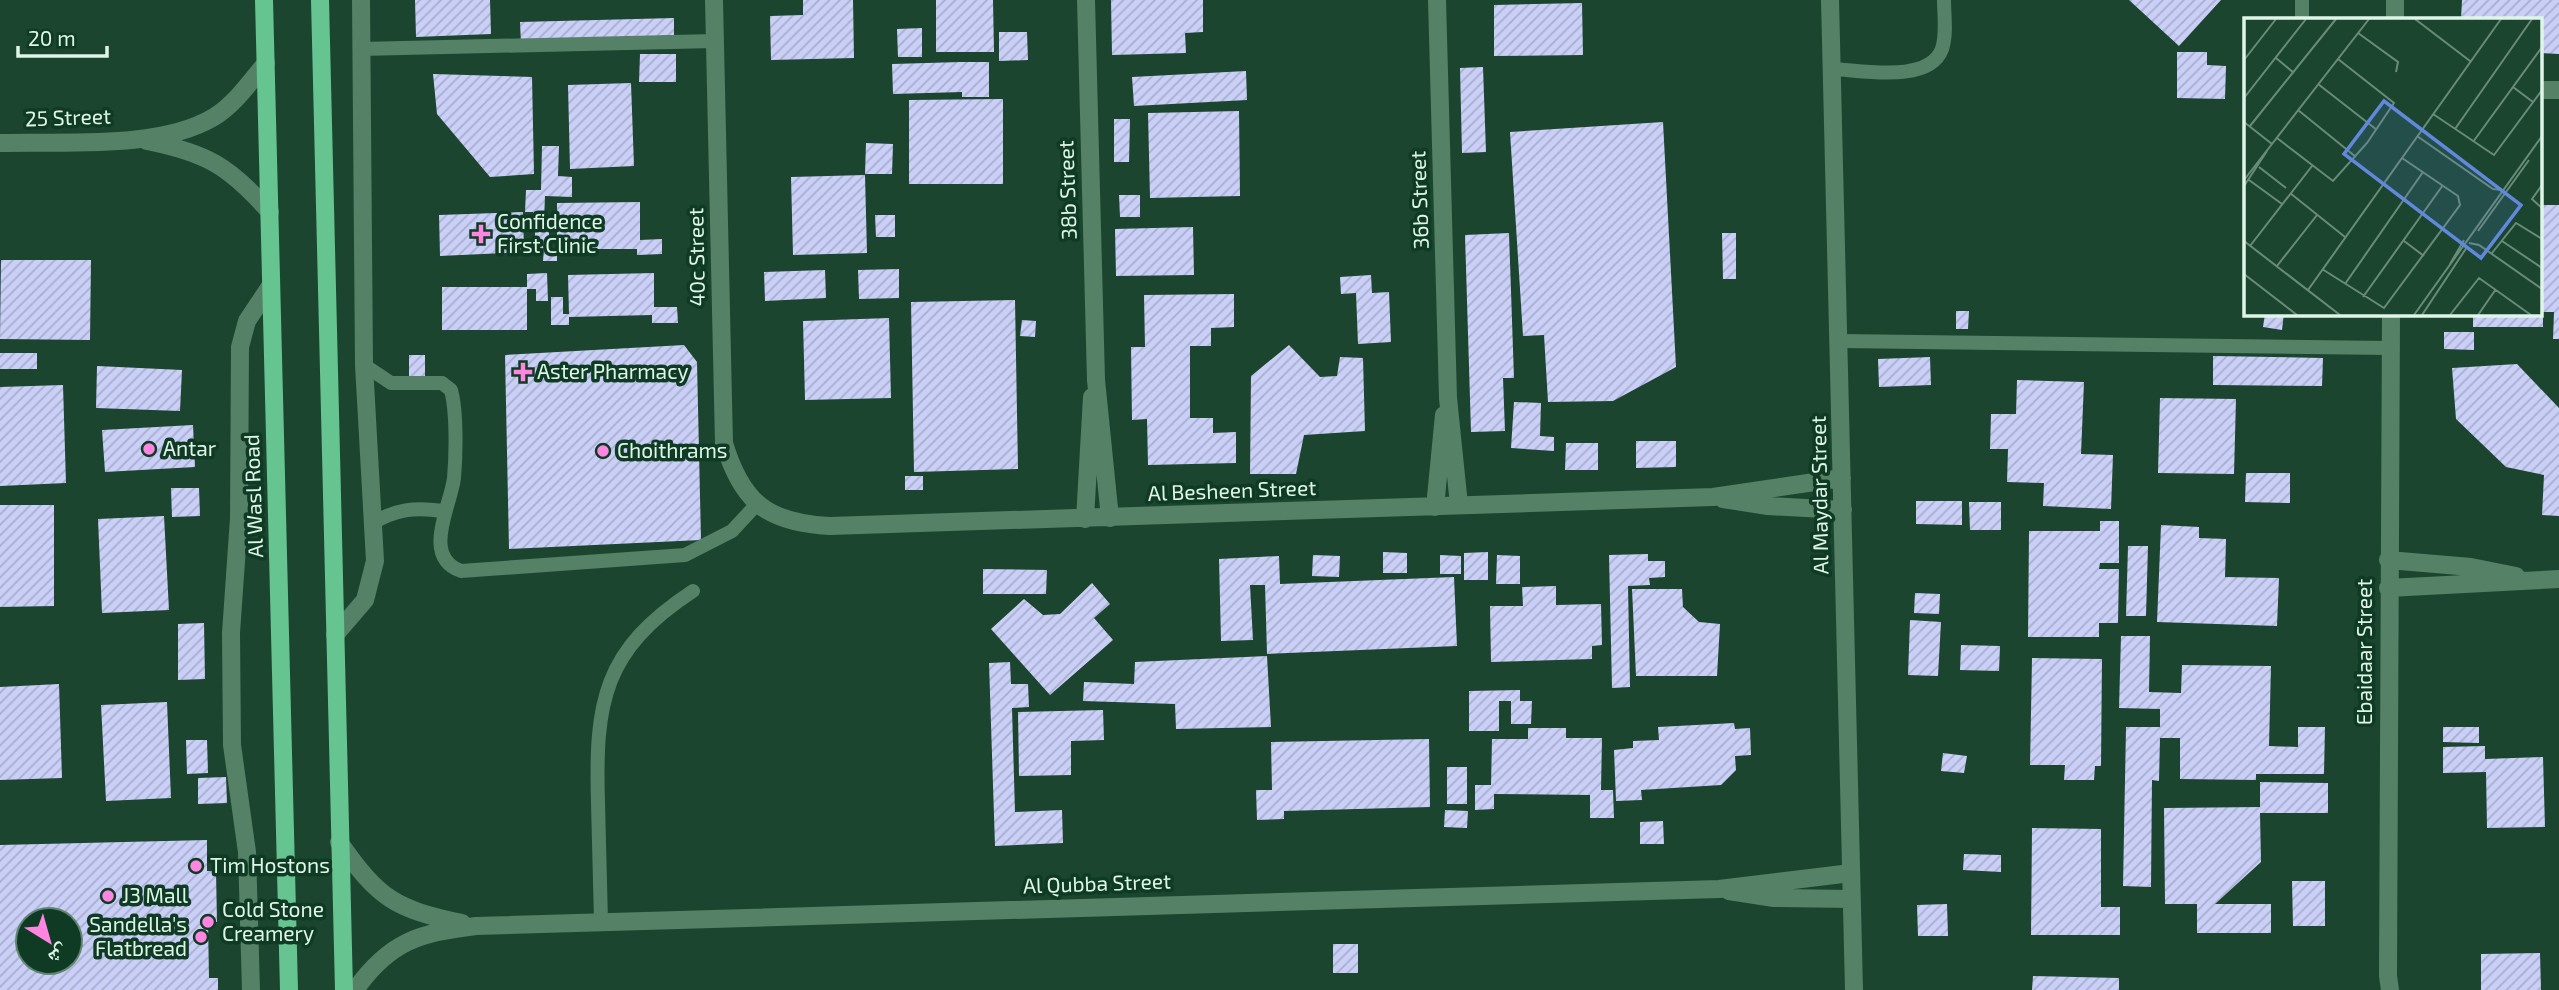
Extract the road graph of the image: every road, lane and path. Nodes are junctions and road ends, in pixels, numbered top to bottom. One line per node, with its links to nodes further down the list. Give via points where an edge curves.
1 (264, 0): 15 (main road, Al Wasl Road)
2 (320, 0): 42 (main road)
3 (361, 0): 14 (street)
4 (714, 0): 13 (street, 40c Street)
5 (1086, 0): 25 (street, 38b Street)
6 (1437, 0): 26 (street, 36b Street)
7 (1830, 0): 16 (street, Al Maydar Street)
8 (1944, 0): 16 (lane, via 1943,42 1929,66 1911,72)
9 (2302, 0): 11 (lane)
10 (2395, 0): 12 (street)
11 (2302, 18)
12 (2395, 18)
13 (715, 41): 14 (lane); 29 (street, 40c Street, via 724,443 742,487)
14 (360, 49): 24 (street)
15 (266, 62): 17 (street, 25 Street, via 239,96 215,116 187,129); 19 (main road, Al Wasl Road)
16 (1832, 69): 22 (street, Al Maydar Street)
17 (136, 139): 18 (street, 25 Street); 19 (street, 25 Street, via 211,158 235,175)
18 (0, 143)
19 (270, 212): 20 (main road, Al Wasl Road)
20 (271, 285): 49 (street, via 247,321 240,347 239,518 231,633 233,761 247,852); 50 (main road, Al Wasl Road)
21 (2390, 315): 23 (street, Ebaidaar Street)
22 (1840, 341): 23 (lane); 27 (street, Al Maydar Street)
23 (2390, 348): 37 (street, Ebaidaar Street)
24 (364, 365): 33 (lane, via 391,383 442,383 451,390 454,480); 36 (street)
25 (1096, 380): 34 (street, 38b Street); 35 (street, 38b Street)
26 (1448, 398): 30 (street, 36b Street); 31 (street, 36b Street)
27 (1842, 478): 28 (street, Al Besheen Street); 32 (street, Al Maydar Street)
28 (1713, 496): 30 (street, Al Besheen Street); 32 (street, Al Besheen Street, via 1754,505)
29 (757, 504): 33 (lane, via 732,531 684,555 461,571 445,562 442,554); 35 (street, Al Besheen Street, via 778,518 803,525)
30 (1459, 505): 31 (street, Al Besheen Street)
31 (1435, 507): 34 (street, Al Besheen Street)
32 (1843, 510): 44 (street, Al Maydar Street)
33 (443, 511): 36 (lane, via 399,510)
34 (1110, 518): 35 (street, Al Besheen Street)
35 (1085, 519)
36 (371, 524): 42 (street, via 375,561 370,587 357,612)
37 (2388, 560): 38 (street, via 2471,567); 40 (street, Ebaidaar Street)
38 (2526, 579): 39 (street); 40 (street)
39 (2559, 579)
40 (2388, 588): 54 (street, Ebaidaar Street)
41 (693, 591): 47 (lane, via 667,608 631,645 610,681 601,710 596,741)
42 (335, 635): 43 (main road)
43 (339, 842): 48 (street, Al Qubba Street, via 370,885 397,904); 51 (main road)
44 (1851, 873): 45 (street, Al Qubba Street); 46 (street, Al Maydar Street)
45 (1719, 889): 46 (street, Al Qubba Street, via 1774,898); 47 (street, Al Qubba Street)
46 (1851, 899): 53 (street, Al Maydar Street)
47 (601, 922): 48 (street, Al Qubba Street)
48 (476, 926): 52 (street, Al Qubba Street, via 429,932 401,944 377,962)
49 (251, 990)
50 (289, 990)
51 (344, 990)
52 (355, 990)
53 (1854, 990)
54 (2390, 990)

